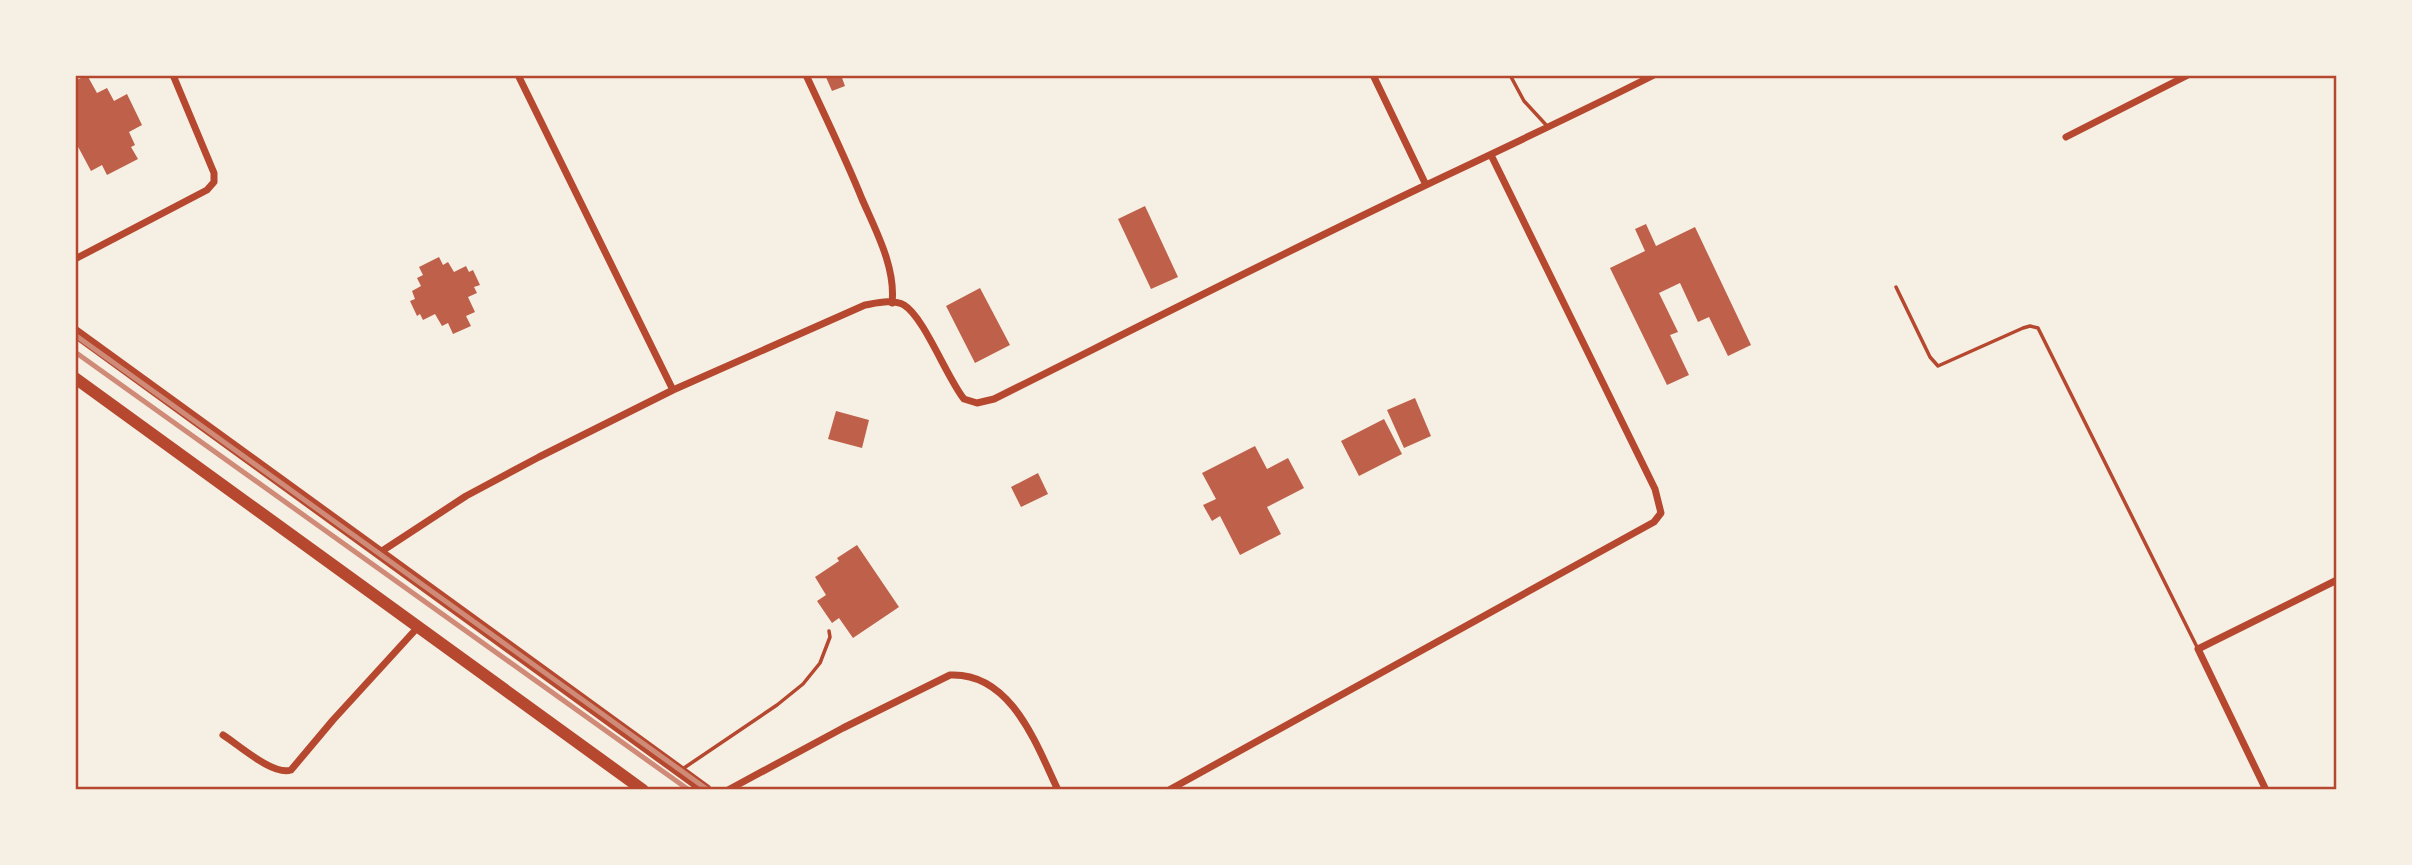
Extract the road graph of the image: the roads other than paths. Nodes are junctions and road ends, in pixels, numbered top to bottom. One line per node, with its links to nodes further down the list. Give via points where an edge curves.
1 (173, 75): 12 (street, via 214,173 214,183 182,205)
2 (518, 75): 17 (street)
3 (806, 75): 14 (street, via 876,231 889,270)
4 (1373, 75): 11 (street)
5 (1510, 75): 8 (lane, via 1524,101)
6 (1654, 75): 8 (street)
7 (2188, 75): 9 (street)
8 (1549, 128): 10 (street)
9 (2066, 137)
10 (1492, 155): 11 (street); 29 (street, via 1655,489 1661,513 1654,522)
11 (1426, 185): 14 (street, via 983,402 964,399 918,320 903,305)
12 (75, 259)
13 (1896, 287): 22 (lane, via 1938,366 2023,328 2038,328)
14 (892, 303): 17 (street, via 865,305)
15 (75, 332): 18 (highway)
16 (75, 378): 20 (highway)
17 (673, 390): 18 (street, via 466,496)
18 (379, 553): 24 (highway)
19 (2337, 580): 22 (street)
20 (418, 627): 23 (street, via 291,770 271,767); 25 (highway)
21 (829, 631): 24 (lane, via 820,663 803,684)
22 (2197, 649): 30 (street)
23 (223, 735)
24 (680, 771): 26 (highway)
25 (643, 790)
26 (706, 790)
27 (728, 790): 28 (street, via 950,675 979,680 1005,696 1029,731)
28 (1058, 790)
29 (1169, 790)
30 (2266, 790)

